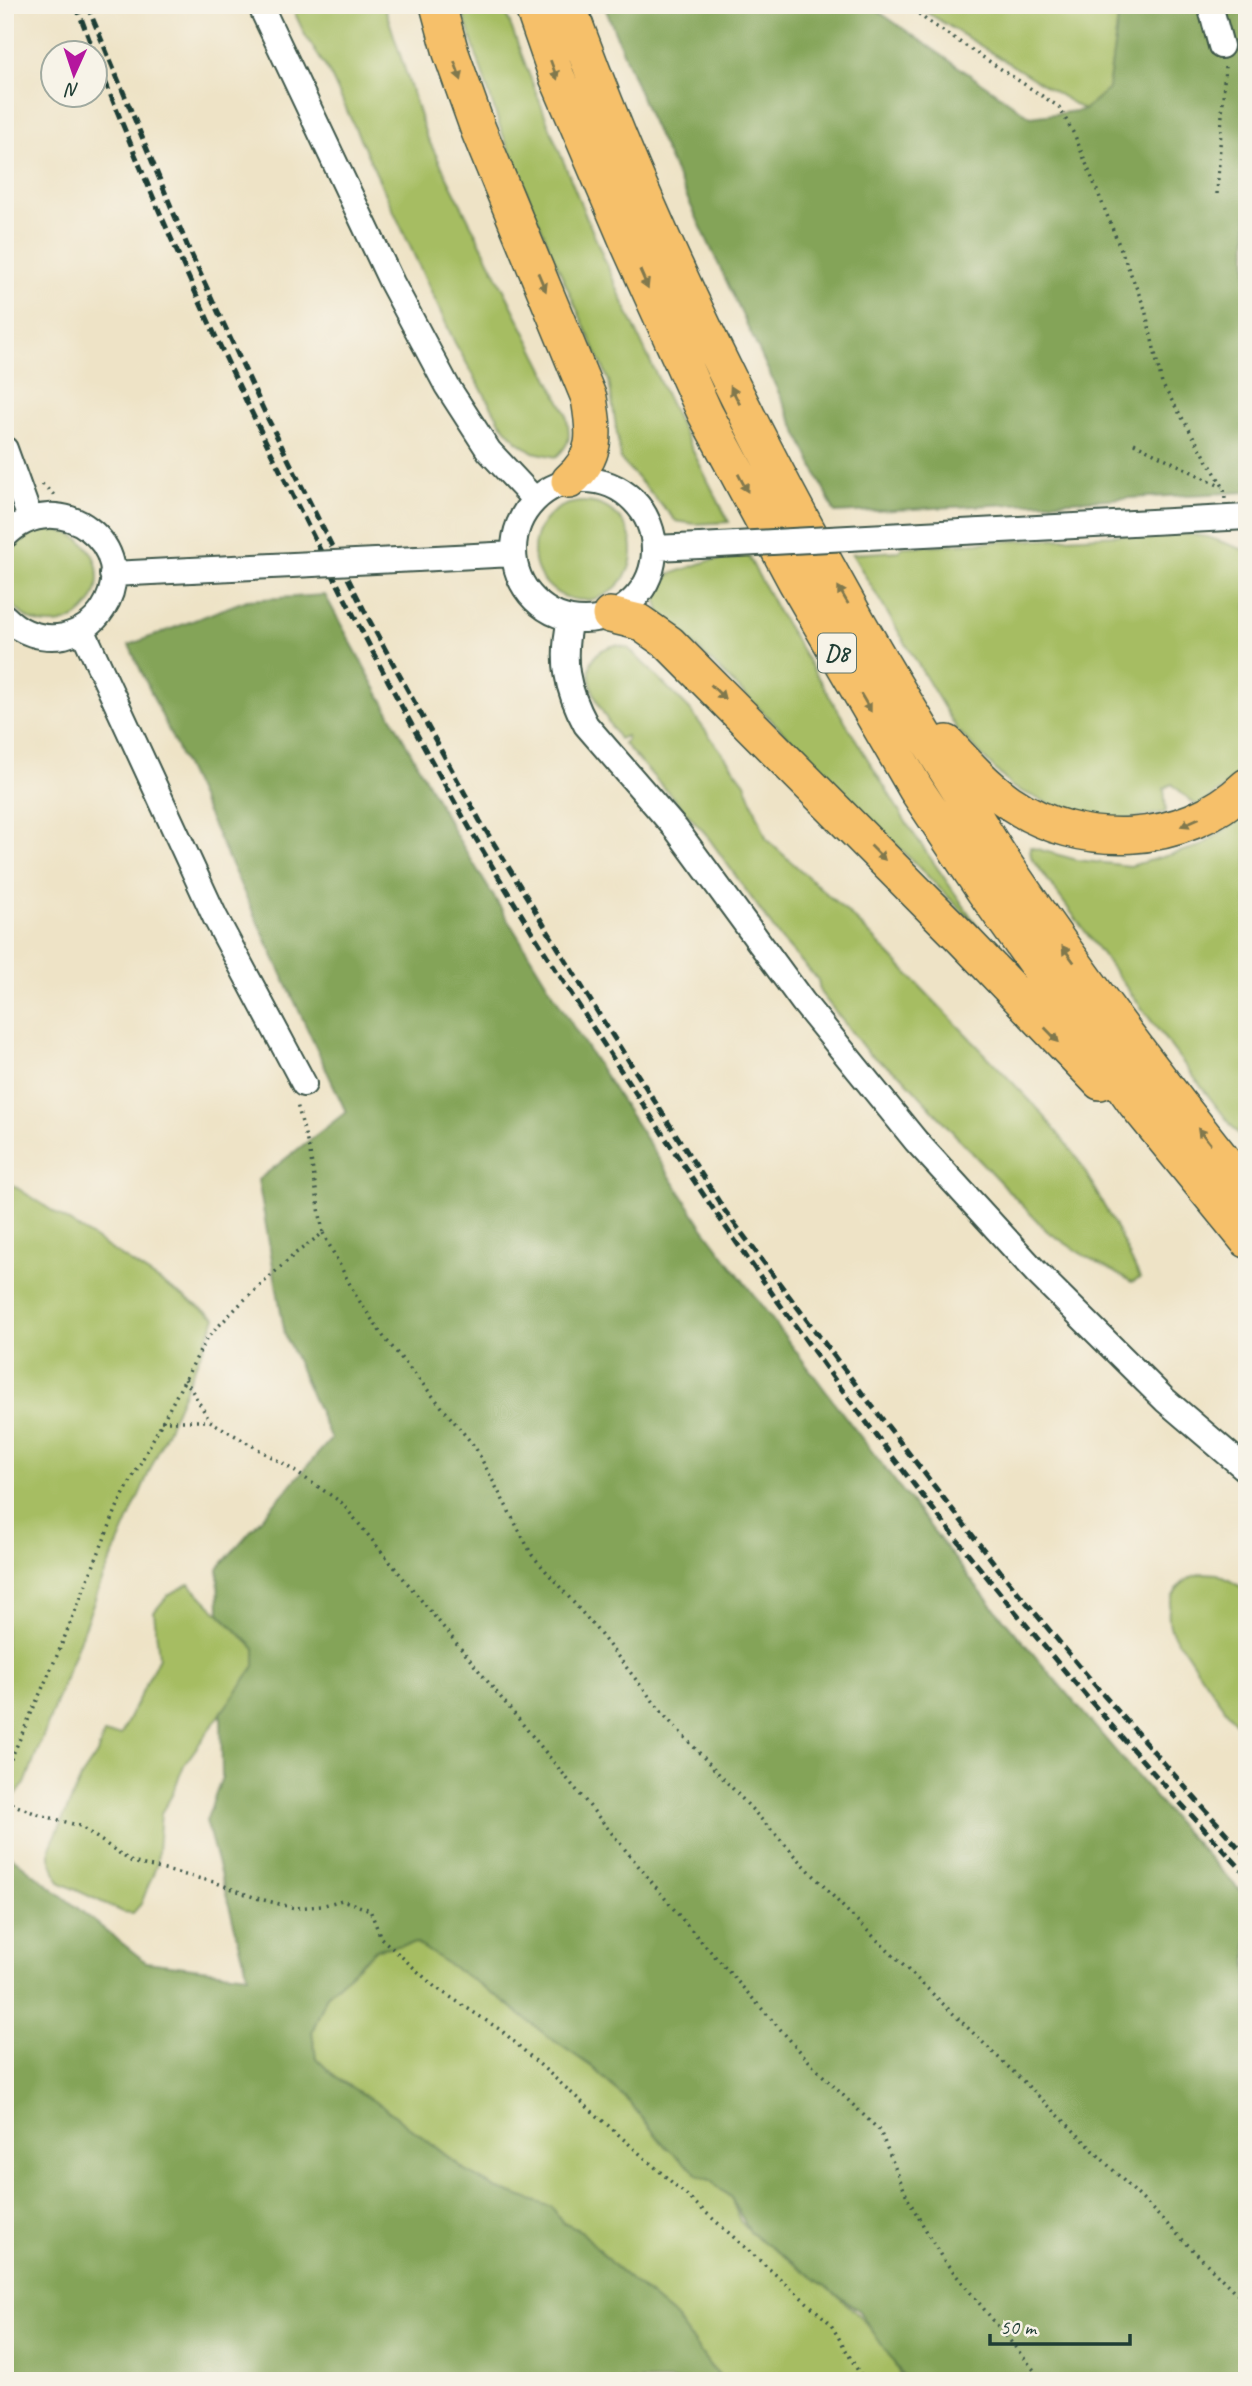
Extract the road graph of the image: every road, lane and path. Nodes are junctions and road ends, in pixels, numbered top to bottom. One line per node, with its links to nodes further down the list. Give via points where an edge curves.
1 (260, 5): 12 (street, via 392,283 447,386 489,451)
2 (438, 5): 11 (highway, one-way to 11, via 478,129 589,398 590,454)
3 (532, 5): 26 (highway, D8, one-way to 26, via 557,77 705,414 796,582 916,789 976,880)
4 (568, 5): 23 (highway, D8, one-way to 4, via 731,388 657,226)
5 (908, 5): 9 (path, via 1059,107 1145,309 1162,384 1224,488)
6 (1210, 5): 7 (street)
7 (1221, 46): 8 (path, via 1225,70)
8 (1217, 194)
9 (1135, 443)
10 (5, 449): 14 (street)
11 (569, 481): 12 (street); 16 (street, via 596,480 622,490 649,521)
12 (534, 499): 17 (street, via 520,519)
13 (1247, 517): 16 (street, bridge)
14 (30, 519): 15 (street); 18 (street, via 68,517 90,529 106,549)
15 (5, 536)
16 (654, 548): 19 (street, via 652,569 643,589)
17 (513, 554): 18 (street, bridge); 21 (street, via 531,596 542,607)
18 (113, 574): 22 (street, via 105,606)
19 (610, 615): 21 (street); 26 (highway, one-way to 26, via 639,622 669,643)
20 (5, 617): 22 (street, via 43,637)
21 (570, 619): 33 (street, via 565,668 586,725 676,829 803,1002 916,1141 1035,1272 1165,1400)
22 (82, 629): 25 (street)
23 (895, 687): 24 (highway, one-way to 23, via 1202,817 1152,833 1103,836 1056,826 1009,802 984,782); 27 (highway, D8, one-way to 23, via 1166,1089 1006,867)
24 (1247, 786)
25 (301, 1094): 28 (path)
26 (1185, 1166): 29 (highway, D8)
27 (1247, 1189)
28 (323, 1233): 30 (path, via 207,1338); 36 (path, via 383,1336 475,1447 532,1555 664,1715 845,1909)
29 (1247, 1240)
30 (185, 1378): 31 (path); 32 (path)
31 (162, 1421): 32 (path); 34 (path, via 118,1505)
32 (210, 1422): 38 (path, via 341,1502 686,1924 815,2068 880,2131 908,2199 942,2258)
33 (1247, 1470)
34 (5, 1772)
35 (5, 1801): 37 (path, via 80,1826 132,1862 295,1908 342,1900 370,1910 381,1938 435,1987 502,2031 830,2323)
36 (1247, 2304)
37 (864, 2381)
38 (1043, 2381)

